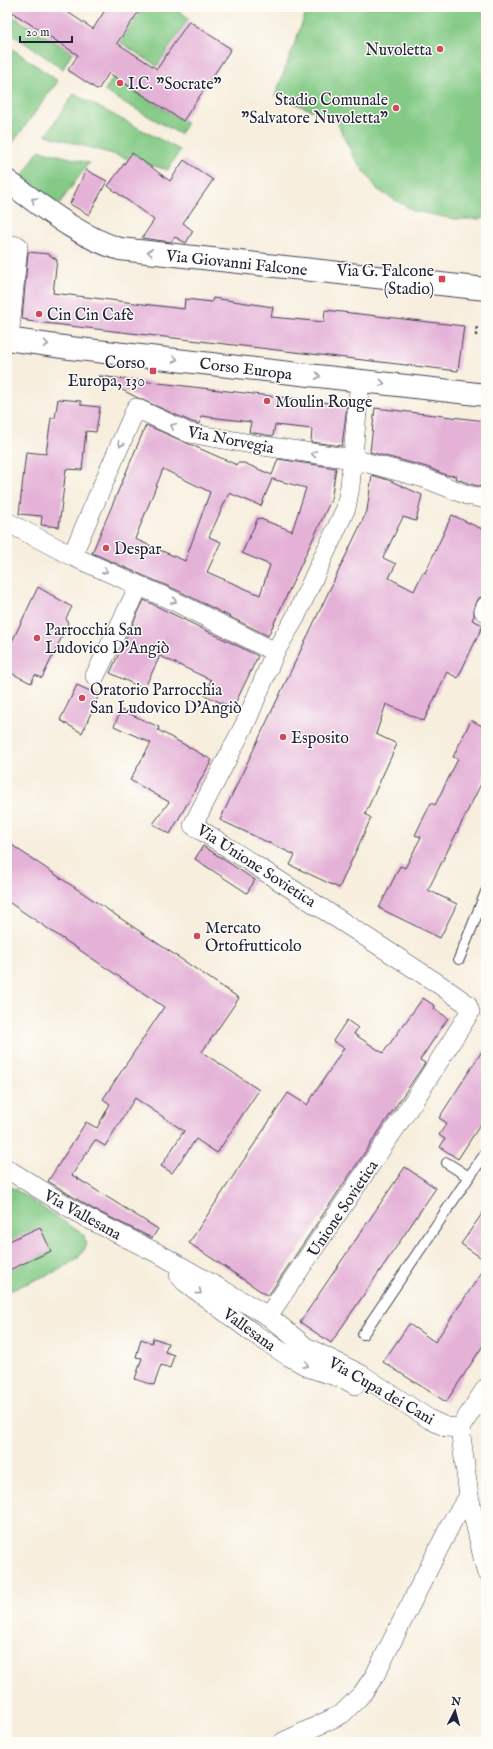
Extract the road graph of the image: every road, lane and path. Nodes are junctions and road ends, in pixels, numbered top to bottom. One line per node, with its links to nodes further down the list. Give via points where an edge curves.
1 (7, 181): 3 (main road, Via Giovanni Falcone, one-way to 1, via 120,249 101,244 84,234)
2 (7, 245): 6 (street, via 18,246)
3 (486, 289)
4 (477, 324): 5 (path)
5 (476, 336)
6 (8, 339): 7 (main road, Corso Europa, one-way to 7)
7 (360, 381): 8 (main road, Corso Europa, one-way to 8); 9 (street, Via Unione Sovietica)
8 (486, 395)
9 (352, 459): 10 (street, Via Norvegia, via 424,478 467,495); 12 (street, Via Norvegia, one-way to 12, via 189,433 136,408); 14 (street, Via Unione Sovietica, via 346,508 295,618)
10 (486, 499)
11 (7, 522): 12 (street)
12 (72, 556): 13 (street, one-way to 13)
13 (139, 586): 14 (street, one-way to 14); 15 (street)
14 (275, 652): 18 (street, Via Unione Sovietica, via 247,720 193,825 467,1004 470,1012)
15 (95, 676)
16 (486, 892): 17 (lane)
17 (459, 959)
18 (415, 1099): 24 (street, Unione Sovietica)
19 (486, 1153): 22 (lane)
20 (447, 1163): 22 (lane)
21 (7, 1169): 23 (street, Via Vallesana, via 85,1217)
22 (470, 1177): 25 (lane)
23 (161, 1255): 24 (street, Vallesana); 27 (street, Vallesana, one-way to 27, via 185,1282 288,1356 310,1368 344,1379 376,1396 429,1432)
24 (268, 1316): 27 (street, Via Cupa dei Cani, via 306,1347 362,1375 429,1419 446,1427)
25 (363, 1334)
26 (486, 1388): 27 (street)
27 (460, 1428): 28 (street)
28 (468, 1496): 29 (street); 30 (street, via 453,1520 375,1675 362,1694 342,1714)
29 (486, 1571)
30 (283, 1742)

